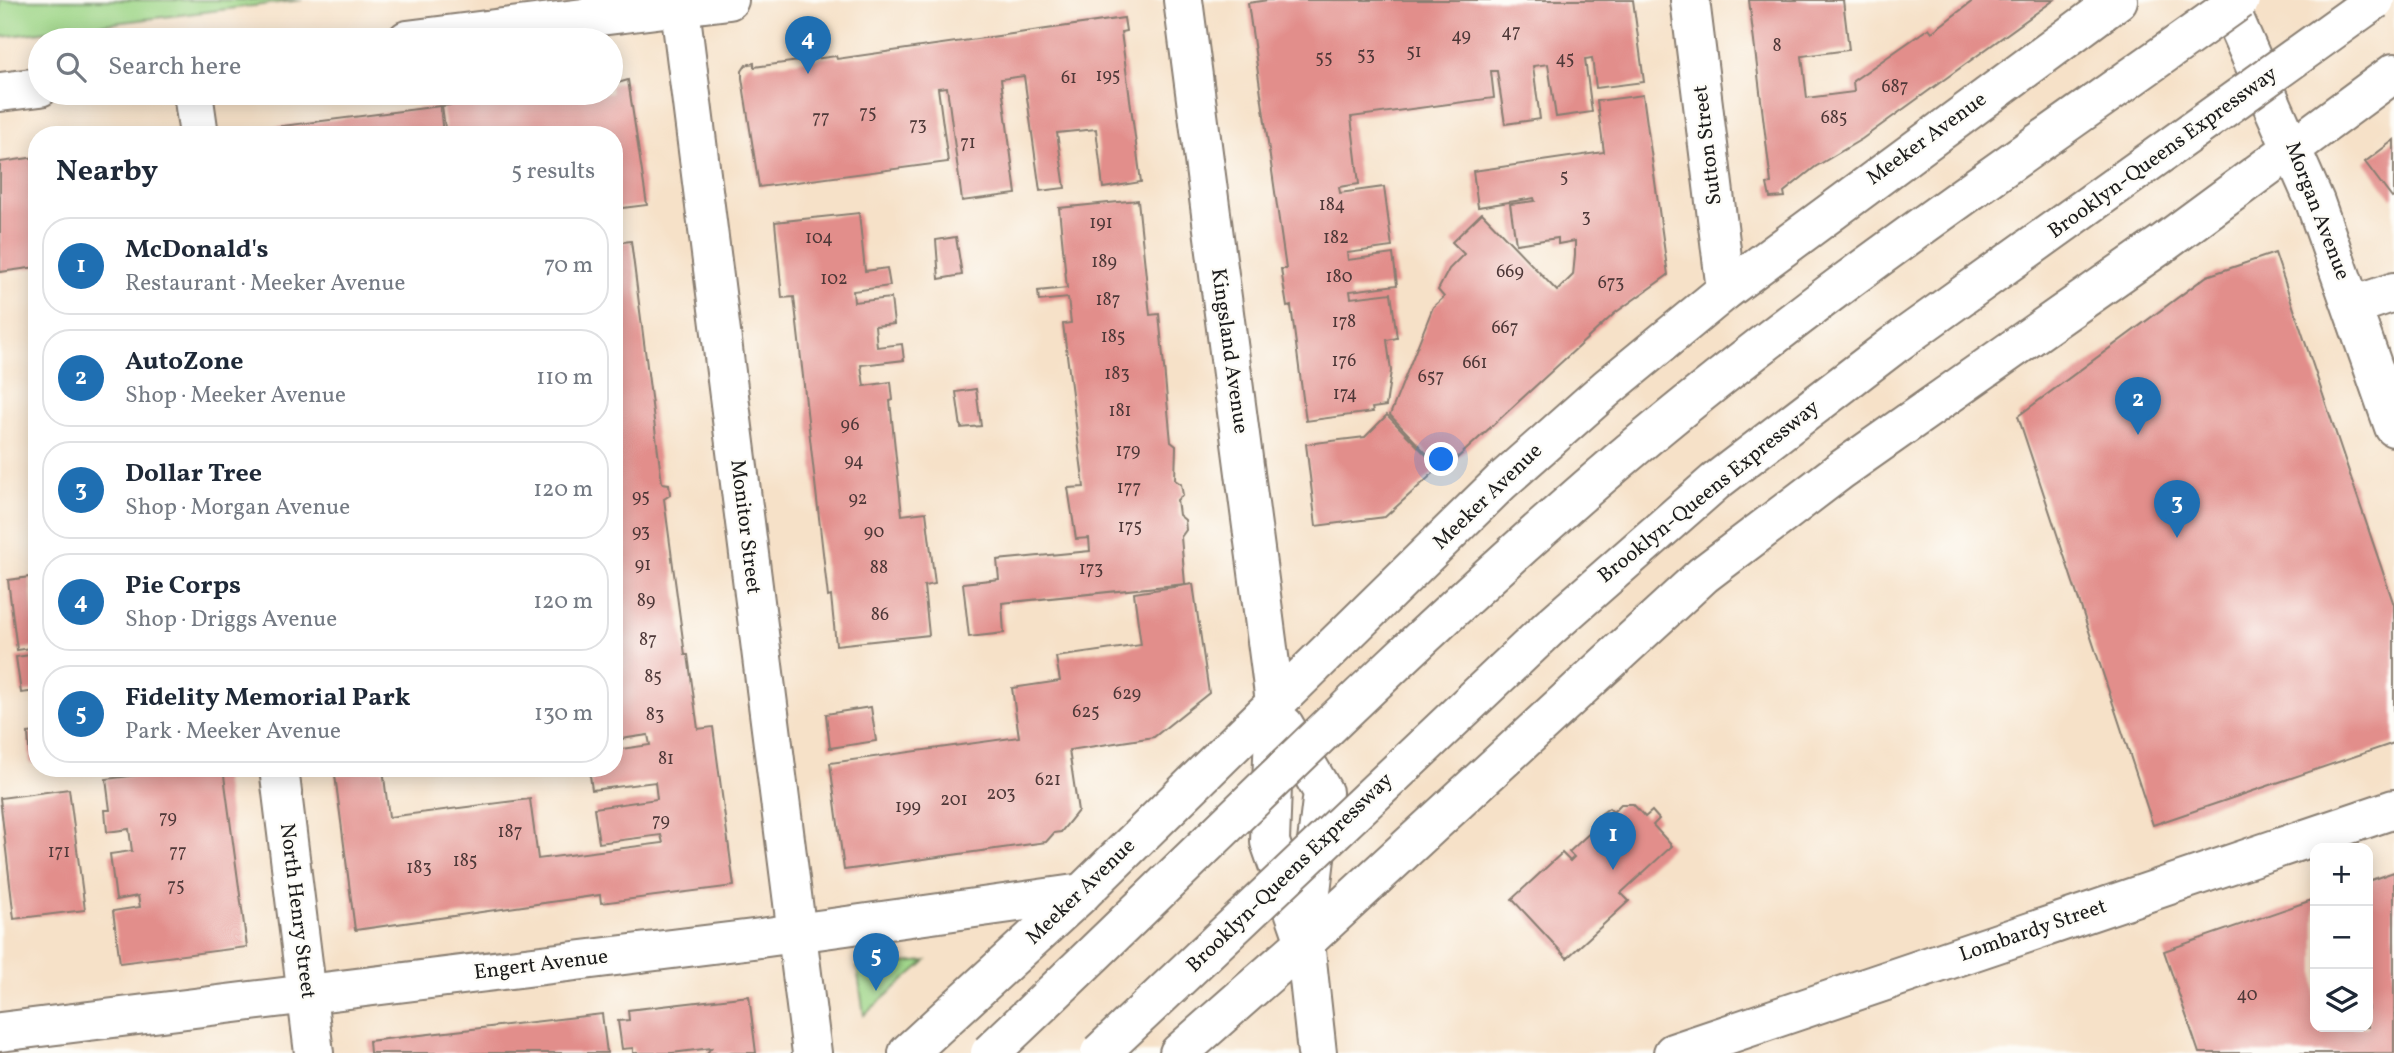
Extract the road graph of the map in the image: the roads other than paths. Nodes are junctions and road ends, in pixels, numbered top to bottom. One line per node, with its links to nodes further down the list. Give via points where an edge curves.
1 (729, 0): 8 (main road)
2 (1183, 0): 20 (main road, Kingsland Avenue)
3 (1690, 0): 16 (main road, Sutton Street)
4 (2118, 0): 16 (main road, Meeker Avenue)
5 (2226, 0): 15 (main road, Morgan Avenue)
6 (2240, 0): 31 (main road, bridge, via 1783,329 1608,470 1433,629)
7 (2375, 0): 32 (main road, Brooklyn-Queens Expressway, bridge, via 1885,352 1706,490 1540,636)
8 (679, 3): 9 (main road); 24 (main road, Monitor Street)
9 (495, 28)
10 (2394, 73): 15 (main road)
11 (28, 88): 12 (main road)
12 (0, 92)
13 (195, 105): 14 (main road)
14 (198, 126)
15 (2293, 147): 18 (main road, Morgan Avenue); 25 (main road, via 1831,477 1703,575)
16 (1726, 290): 20 (main road, Meeker Avenue, via 1501,482)
17 (2394, 292): 18 (main road)
18 (2353, 306): 19 (main road, Morgan Avenue)
19 (2394, 427)
20 (1275, 702): 23 (main road, Meeker Avenue); 25 (main road, Kingsland Avenue, via 1270,842); 25 (main road, Kingsland Avenue, via 1291,741 1323,792)
21 (280, 777): 26 (main road, North Henry Street)
22 (2394, 809): 35 (main road, Lombardy Street)
23 (1082, 893): 24 (main road, Engert Avenue); 30 (main road, Meeker Avenue)
24 (796, 933): 26 (main road, Engert Avenue); 29 (main road, Monitor Street)
25 (1305, 942): 33 (main road); 34 (main road, Kingsland Avenue)
26 (307, 993): 27 (main road, Engert Avenue); 28 (main road, North Henry Street)
27 (0, 1032)
28 (314, 1053)
29 (812, 1053)
30 (908, 1053)
31 (990, 1053)
32 (1100, 1053)
33 (1179, 1053)
34 (1317, 1053)
35 (1673, 1053)

